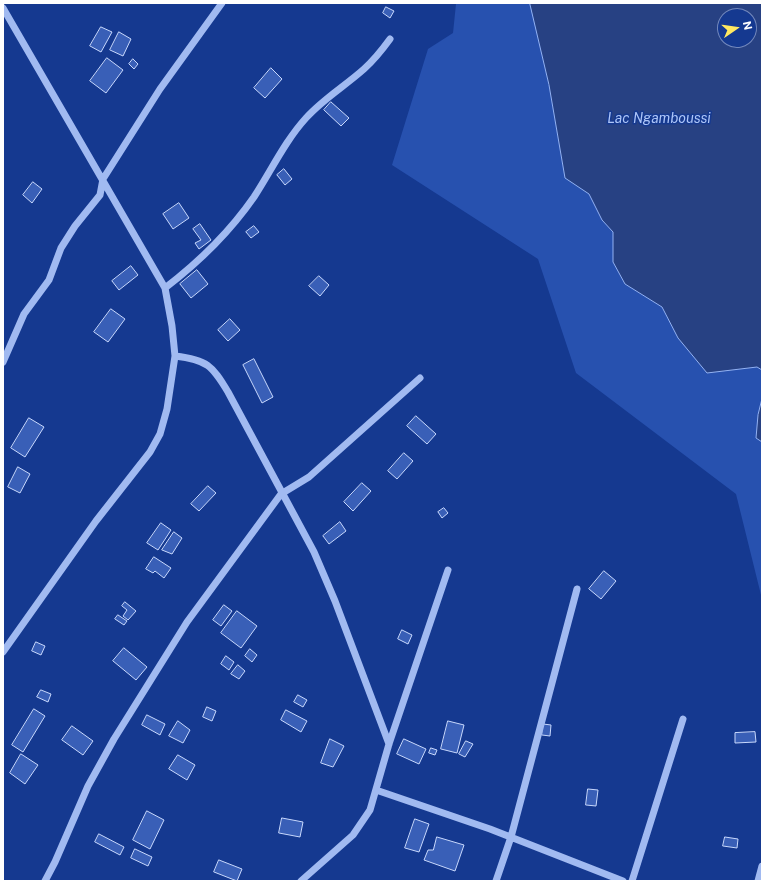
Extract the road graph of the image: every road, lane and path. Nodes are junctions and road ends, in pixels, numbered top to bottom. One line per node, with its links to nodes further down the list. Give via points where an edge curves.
1 (222, 3): 4 (street, via 160,89)
2 (3, 8): 4 (street)
3 (390, 40): 5 (street, via 364,69 325,98 305,118 253,198 213,248)
4 (103, 179): 5 (street); 7 (street, via 100,195 62,248 49,280 24,314)
5 (165, 288): 6 (street)
6 (175, 356): 9 (street, via 200,360 214,371 228,392); 12 (street, via 167,409 160,434 150,452 96,521)
7 (3, 362)
8 (420, 378): 9 (street, via 310,477)
9 (281, 494): 14 (street, via 314,552); 18 (street, via 187,622 114,739 88,786)
10 (448, 570): 14 (street)
11 (577, 589): 16 (street)
12 (3, 652)
13 (683, 719): 22 (street)
14 (389, 744): 15 (street)
15 (376, 790): 16 (street); 19 (street, via 370,810 353,835)
16 (511, 837): 20 (street); 21 (street)
17 (762, 866): 23 (street)
18 (45, 881)
19 (301, 881)
20 (496, 881)
21 (624, 881)
22 (632, 881)
23 (758, 881)

